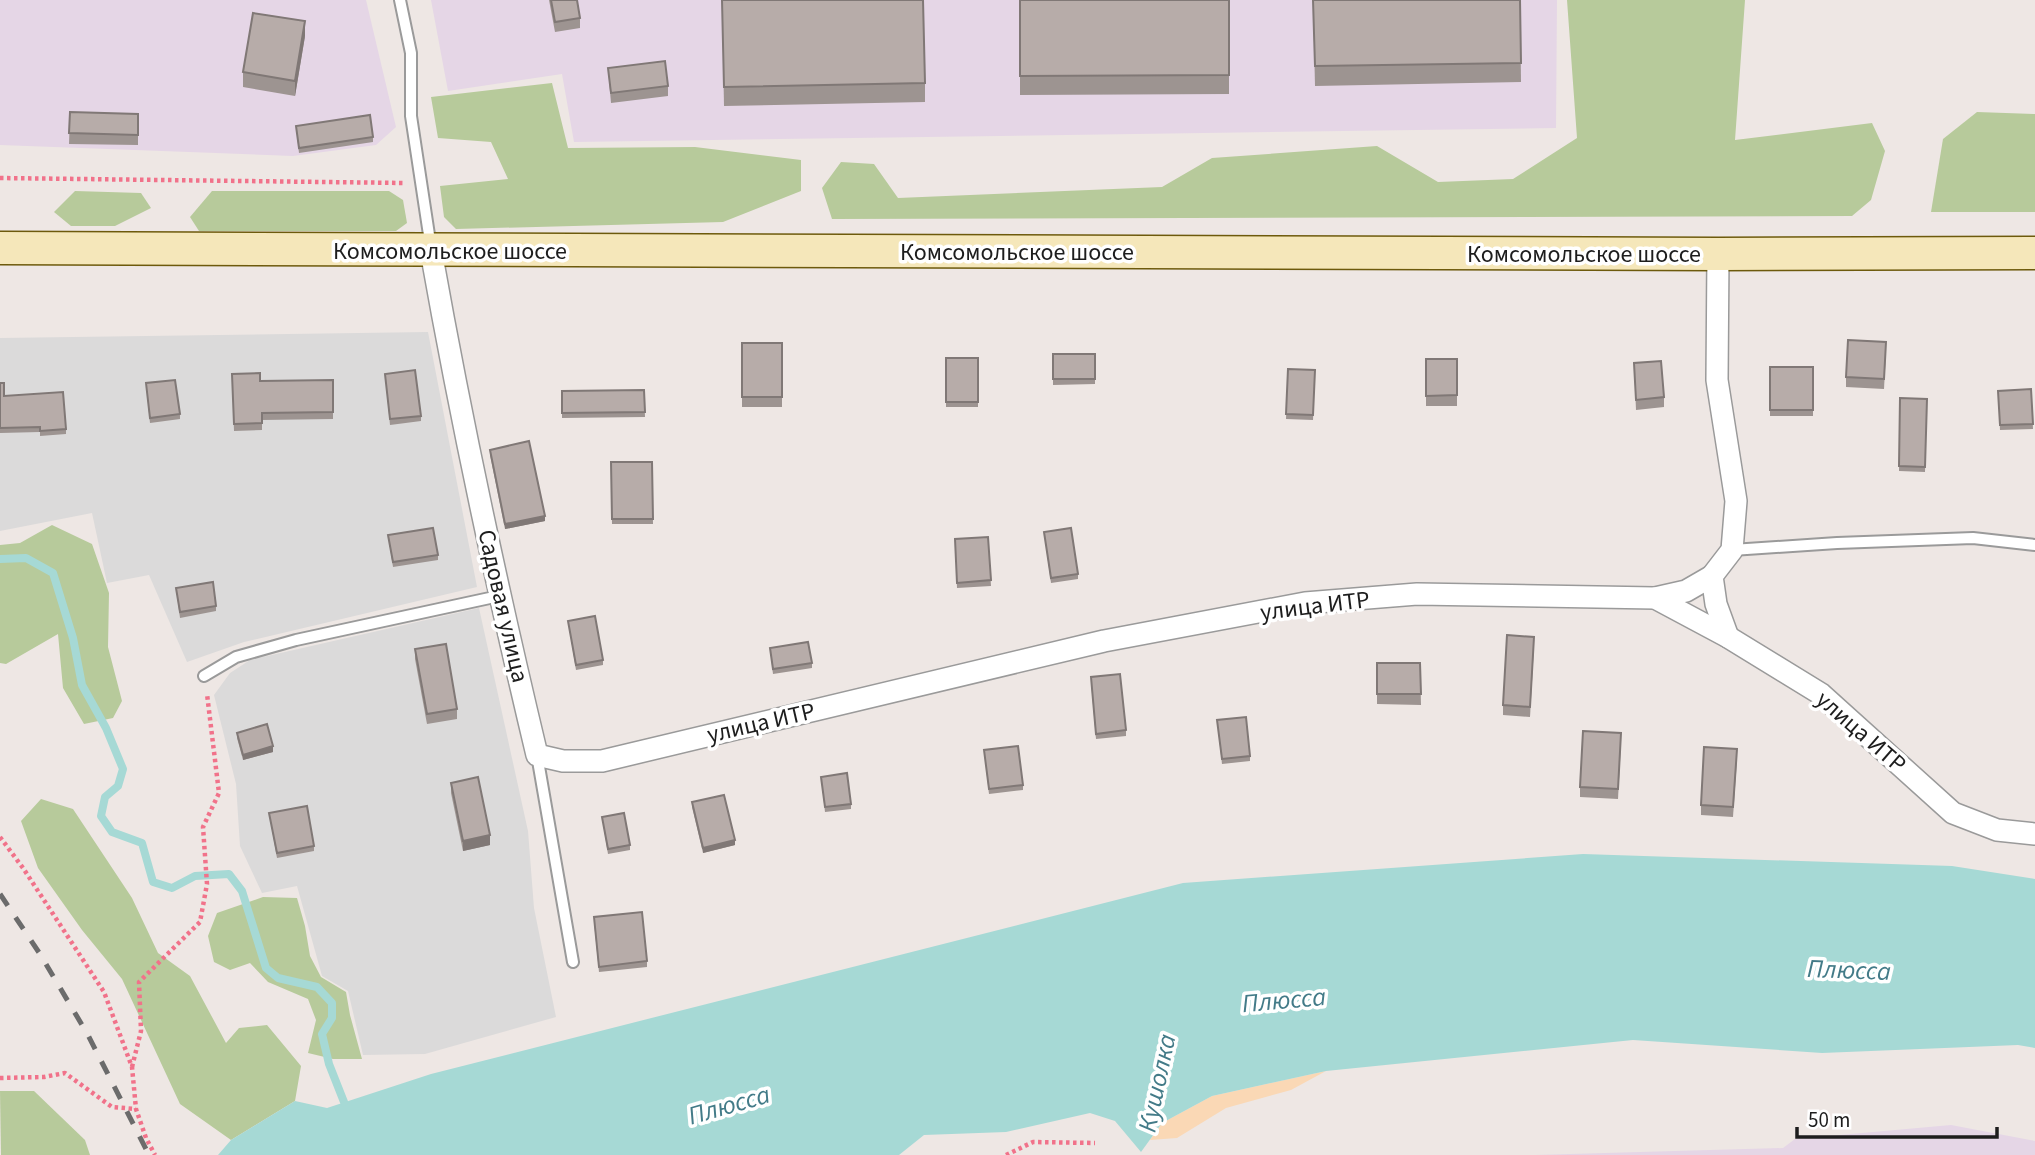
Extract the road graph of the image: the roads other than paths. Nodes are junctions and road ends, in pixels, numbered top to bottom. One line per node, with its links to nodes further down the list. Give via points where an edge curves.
1 (400, 0): 3 (lane, via 411,53 411,116)
2 (0, 248): 3 (main road, Комсомольское шоссе)
3 (431, 251): 5 (main road, Комсомольское шоссе); 9 (street, Садовая улица)
4 (2035, 253): 5 (main road, Комсомольское шоссе)
5 (1718, 254): 7 (street, via 1717,380 1736,501)
6 (2035, 545): 7 (lane, via 1973,538)
7 (1732, 550): 8 (street)
8 (1712, 576): 10 (street, via 1686,591); 11 (street)
9 (499, 596): 12 (lane, via 272,647 236,657); 13 (street, Садовая улица)
10 (1656, 598): 11 (street, улица ИТР); 13 (street, улица ИТР, via 1417,594 1305,603 1104,641 602,761 563,761)
11 (1728, 637): 14 (street, улица ИТР, via 1821,694 1953,813 1997,830)
12 (204, 677)
13 (537, 755): 15 (lane, Садовая улица)
14 (2035, 834)
15 (573, 962)

